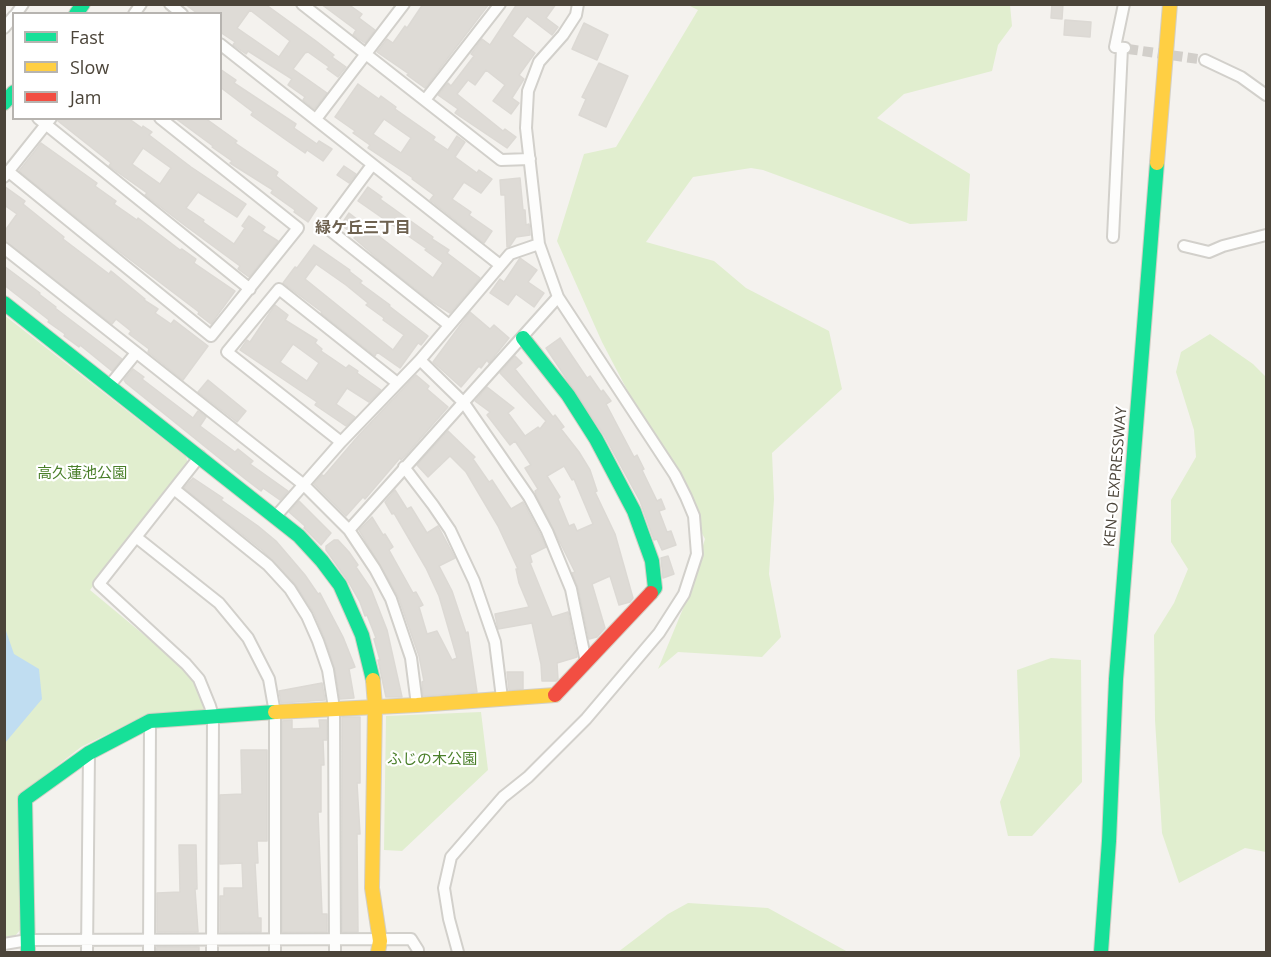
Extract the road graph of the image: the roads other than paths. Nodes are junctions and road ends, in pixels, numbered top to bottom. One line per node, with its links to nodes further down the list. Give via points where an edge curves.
1 (302, 4): 8 (street)
2 (404, 4): 8 (street)
3 (500, 4): 11 (street)
4 (578, 4): 15 (street, via 563,35 539,62 528,91 526,128)
5 (1124, 4): 19 (street, via 1115,47 1125,48)
6 (1170, 4): 66 (main road, KEN-O EXPRESSWAY, via 1116,678)
7 (222, 46): 12 (street)
8 (366, 55): 11 (street); 12 (street)
9 (1205, 60): 10 (street, via 1241,77)
10 (1266, 95)
11 (424, 100): 15 (street, via 501,160)
12 (316, 119): 16 (street)
13 (163, 120): 24 (street, via 298,228)
14 (45, 121): 17 (street); 24 (street)
15 (530, 159): 20 (street)
16 (372, 165): 23 (street); 27 (street, via 326,227)
17 (7, 174): 24 (street, via 211,336)
18 (1266, 235): 21 (street, via 1209,252)
19 (1113, 237)
20 (539, 244): 23 (street, via 510,254); 25 (street)
21 (1184, 246)
22 (4, 248): 29 (street)
23 (500, 265): 27 (street)
24 (250, 289)
25 (558, 297): 28 (street); 65 (street, via 675,475 694,516 697,554 684,594 659,633 586,719 503,797 451,857 444,888)
26 (4, 303): 32 (main road)
27 (449, 325): 30 (street)
28 (523, 338): 33 (street); 42 (main road, via 596,438 634,511 652,561 655,588)
29 (136, 353): 32 (street); 37 (street)
30 (420, 360): 31 (street); 33 (street)
31 (396, 382): 34 (street); 34 (street, via 279,289 227,352)
32 (110, 386): 35 (main road)
33 (465, 403): 36 (street); 42 (street, via 529,496 547,531 571,589)
34 (341, 442): 37 (street)
35 (200, 456): 38 (street); 39 (main road)
36 (404, 467): 40 (street); 43 (street, via 450,530 474,581 495,642)
37 (304, 485): 39 (street); 40 (street)
38 (174, 489): 41 (street); 46 (street, via 268,565 290,589 318,641)
39 (276, 516): 45 (main road, via 307,545 340,585 362,635)
40 (349, 530): 44 (street, via 391,599 411,658)
41 (136, 537): 47 (street, via 219,603 235,621 265,670); 48 (street, via 99,584 199,679)
42 (586, 662): 43 (main road, via 554,696)
43 (502, 698): 44 (main road)
44 (417, 705): 45 (main road)
45 (375, 706): 46 (main road); 58 (main road, via 372,888)
46 (334, 708): 47 (main road); 55 (street)
47 (275, 713): 48 (main road); 54 (street)
48 (213, 716): 49 (main road); 53 (street)
49 (150, 722): 50 (main road); 52 (street)
50 (89, 753): 51 (street); 57 (main road, via 25,799)
51 (88, 940): 52 (street); 57 (street); 59 (street)
52 (150, 940): 53 (street); 60 (street)
53 (212, 940): 54 (street); 61 (street)
54 (276, 940): 55 (street); 62 (street)
55 (336, 940): 58 (street); 63 (street)
56 (4, 944): 57 (street)
57 (28, 946)
58 (379, 946): 64 (street, via 411,939)
59 (87, 952)
60 (149, 952)
61 (212, 952)
62 (275, 952)
63 (335, 952)
64 (418, 952)
65 (458, 952)
66 (1101, 952)

